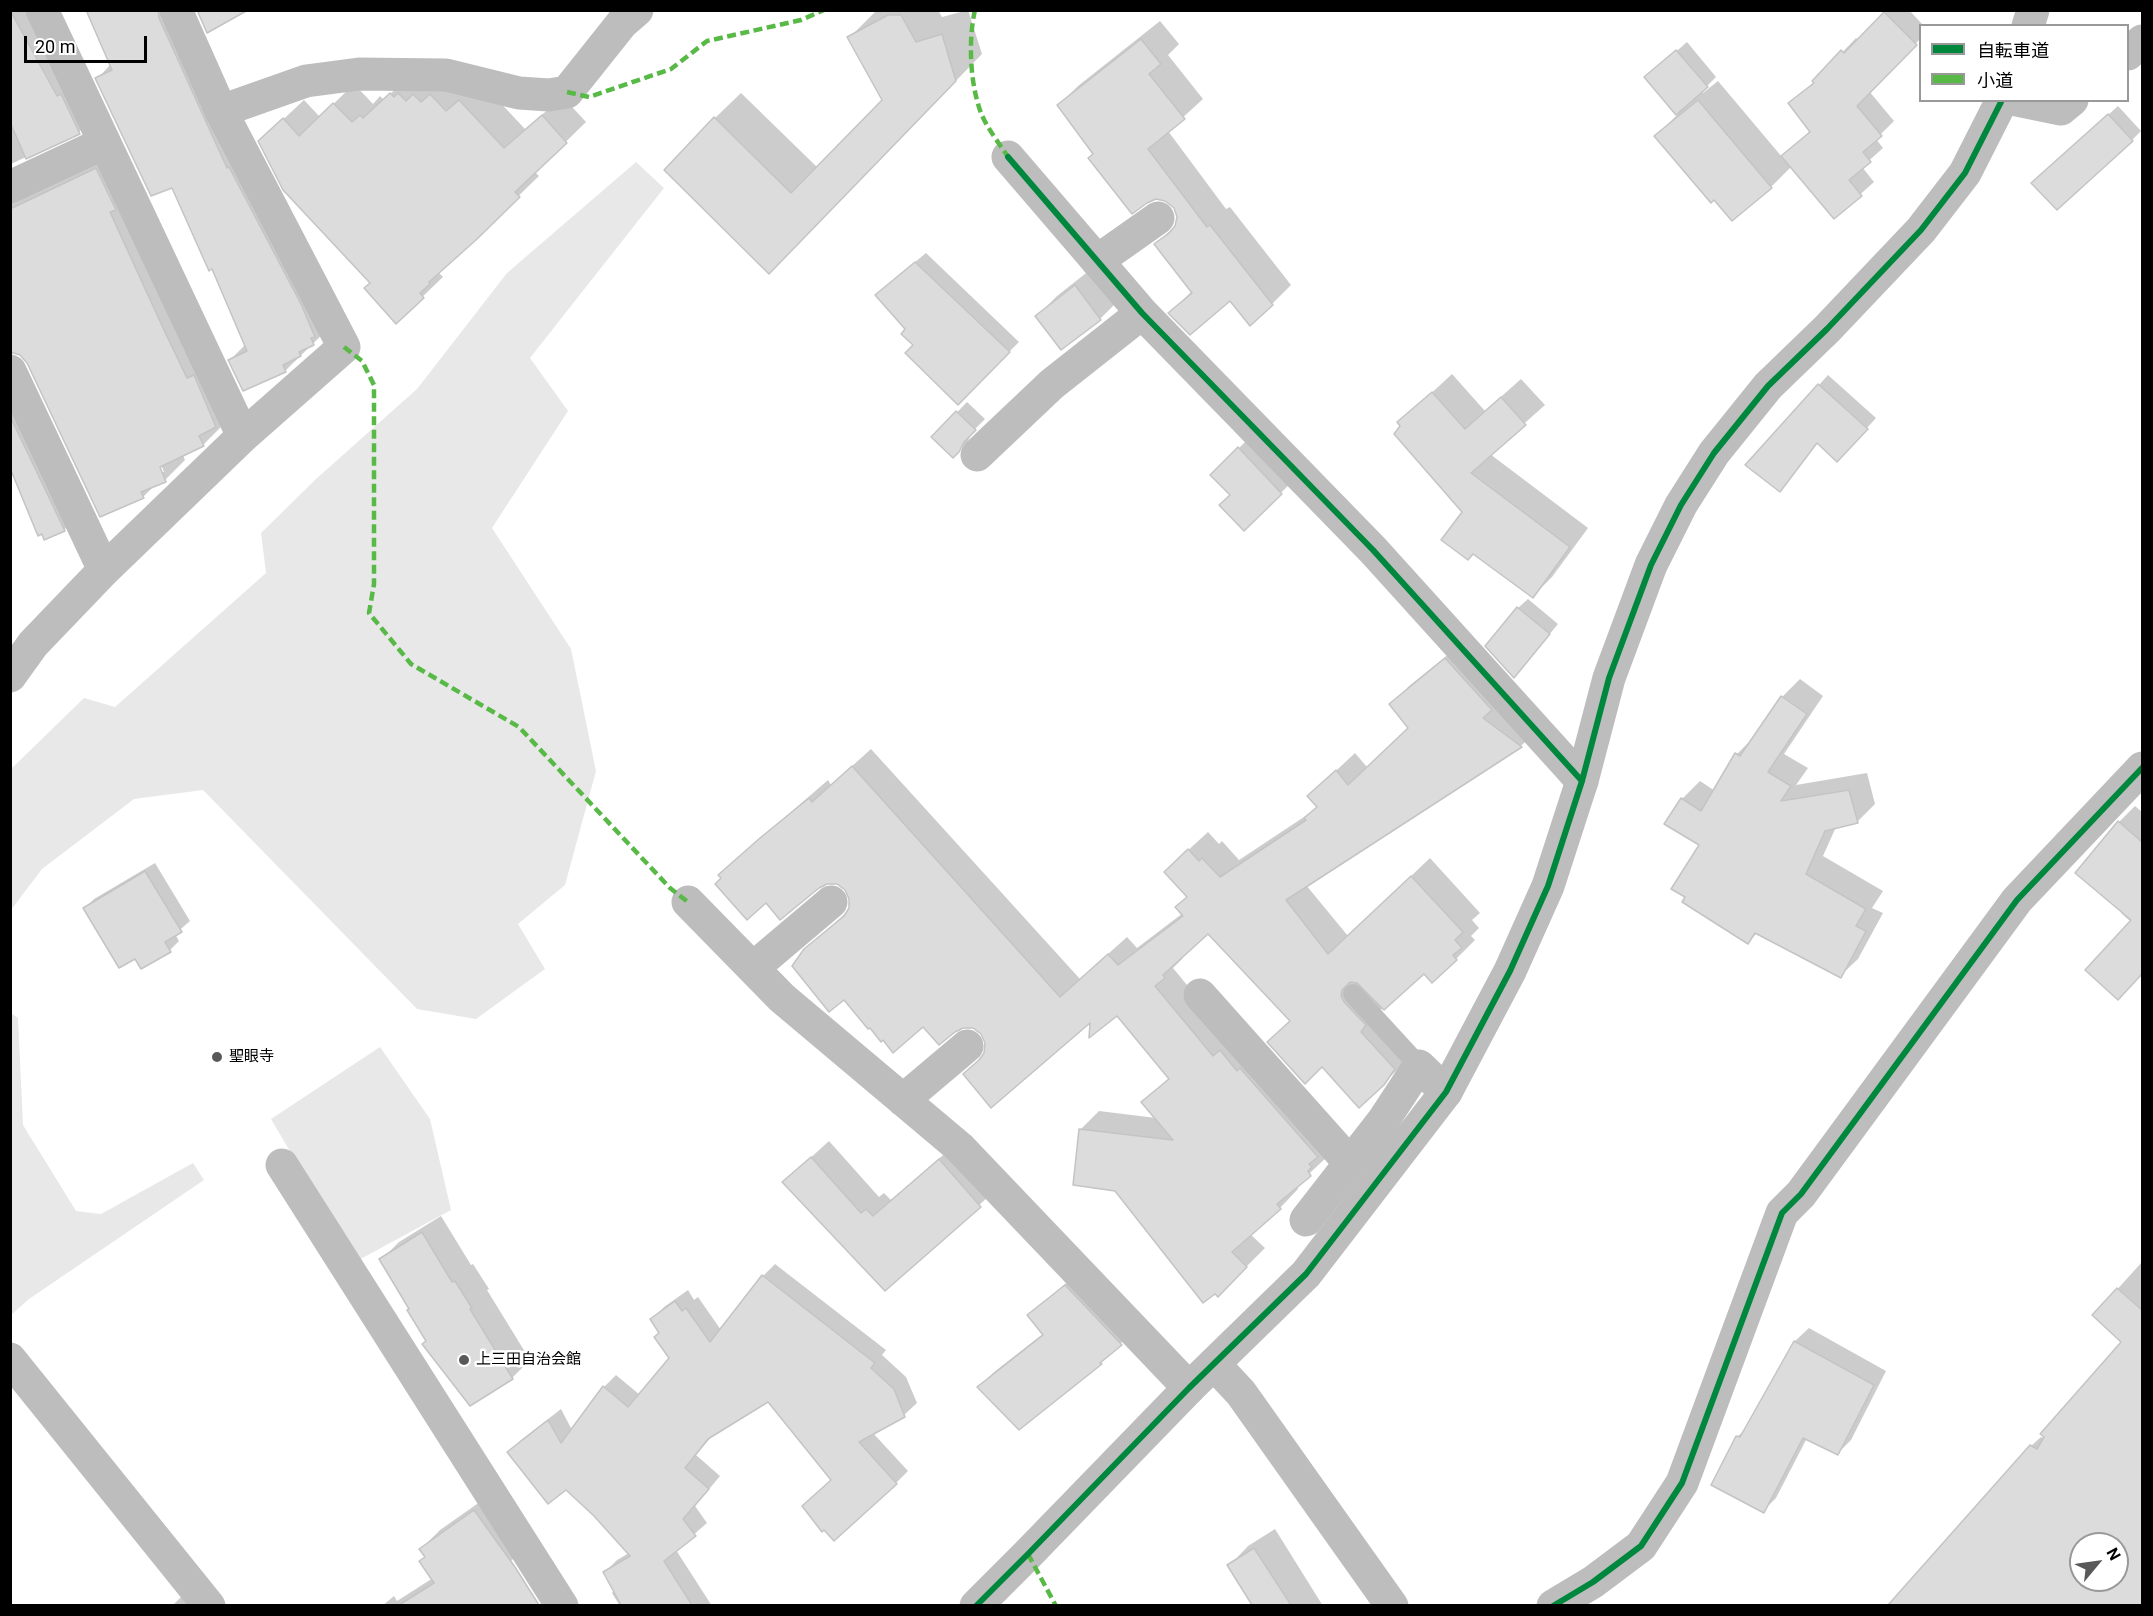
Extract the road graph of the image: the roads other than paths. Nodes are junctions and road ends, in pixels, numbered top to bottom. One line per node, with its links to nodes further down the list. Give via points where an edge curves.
1 (42, 10): 10 (street)
2 (176, 10): 9 (street)
3 (637, 10): 9 (street, via 567,92 519,93 446,75 359,74 306,81)
4 (2142, 41): 5 (street)
5 (2129, 52)
6 (2001, 102): 22 (street, via 1965,173 1921,230 1768,386 1714,453 1680,505 1651,565 1609,678)
7 (2026, 102): 8 (street, via 2061,110)
8 (2070, 102)
9 (220, 111): 17 (street, via 344,347)
10 (104, 143): 12 (street); 17 (street)
11 (1008, 157): 14 (street)
12 (10, 186)
13 (1158, 218): 14 (street)
14 (1097, 261): 15 (street)
15 (1142, 313): 18 (street, via 1052,384); 22 (street, via 1373,550)
16 (10, 371): 19 (street)
17 (243, 436): 19 (street)
18 (976, 455)
19 (104, 570): 20 (street, via 33,644)
20 (10, 676)
21 (2142, 768): 42 (street, via 2017,900 1801,1194 1782,1213 1682,1483 1641,1546 1593,1582)
22 (1582, 781): 30 (street, via 1548,886 1510,971)
23 (688, 902): 25 (street)
24 (831, 902): 25 (street)
25 (753, 968): 31 (street, via 782,998)
26 (1353, 993): 29 (lane)
27 (1200, 995): 32 (street)
28 (967, 1046): 31 (street)
29 (1419, 1066): 30 (street); 32 (street)
30 (1446, 1092): 36 (street, via 1306,1274)
31 (903, 1100): 37 (street, via 959,1147)
32 (1350, 1163): 34 (street)
33 (282, 1165): 39 (street)
34 (1306, 1220)
35 (10, 1359): 38 (street)
36 (1214, 1364): 37 (street); 41 (street, via 1241,1393)
37 (1189, 1388): 40 (street)
38 (209, 1605)
39 (562, 1605)
40 (976, 1605)
41 (1392, 1605)
42 (1553, 1605)

